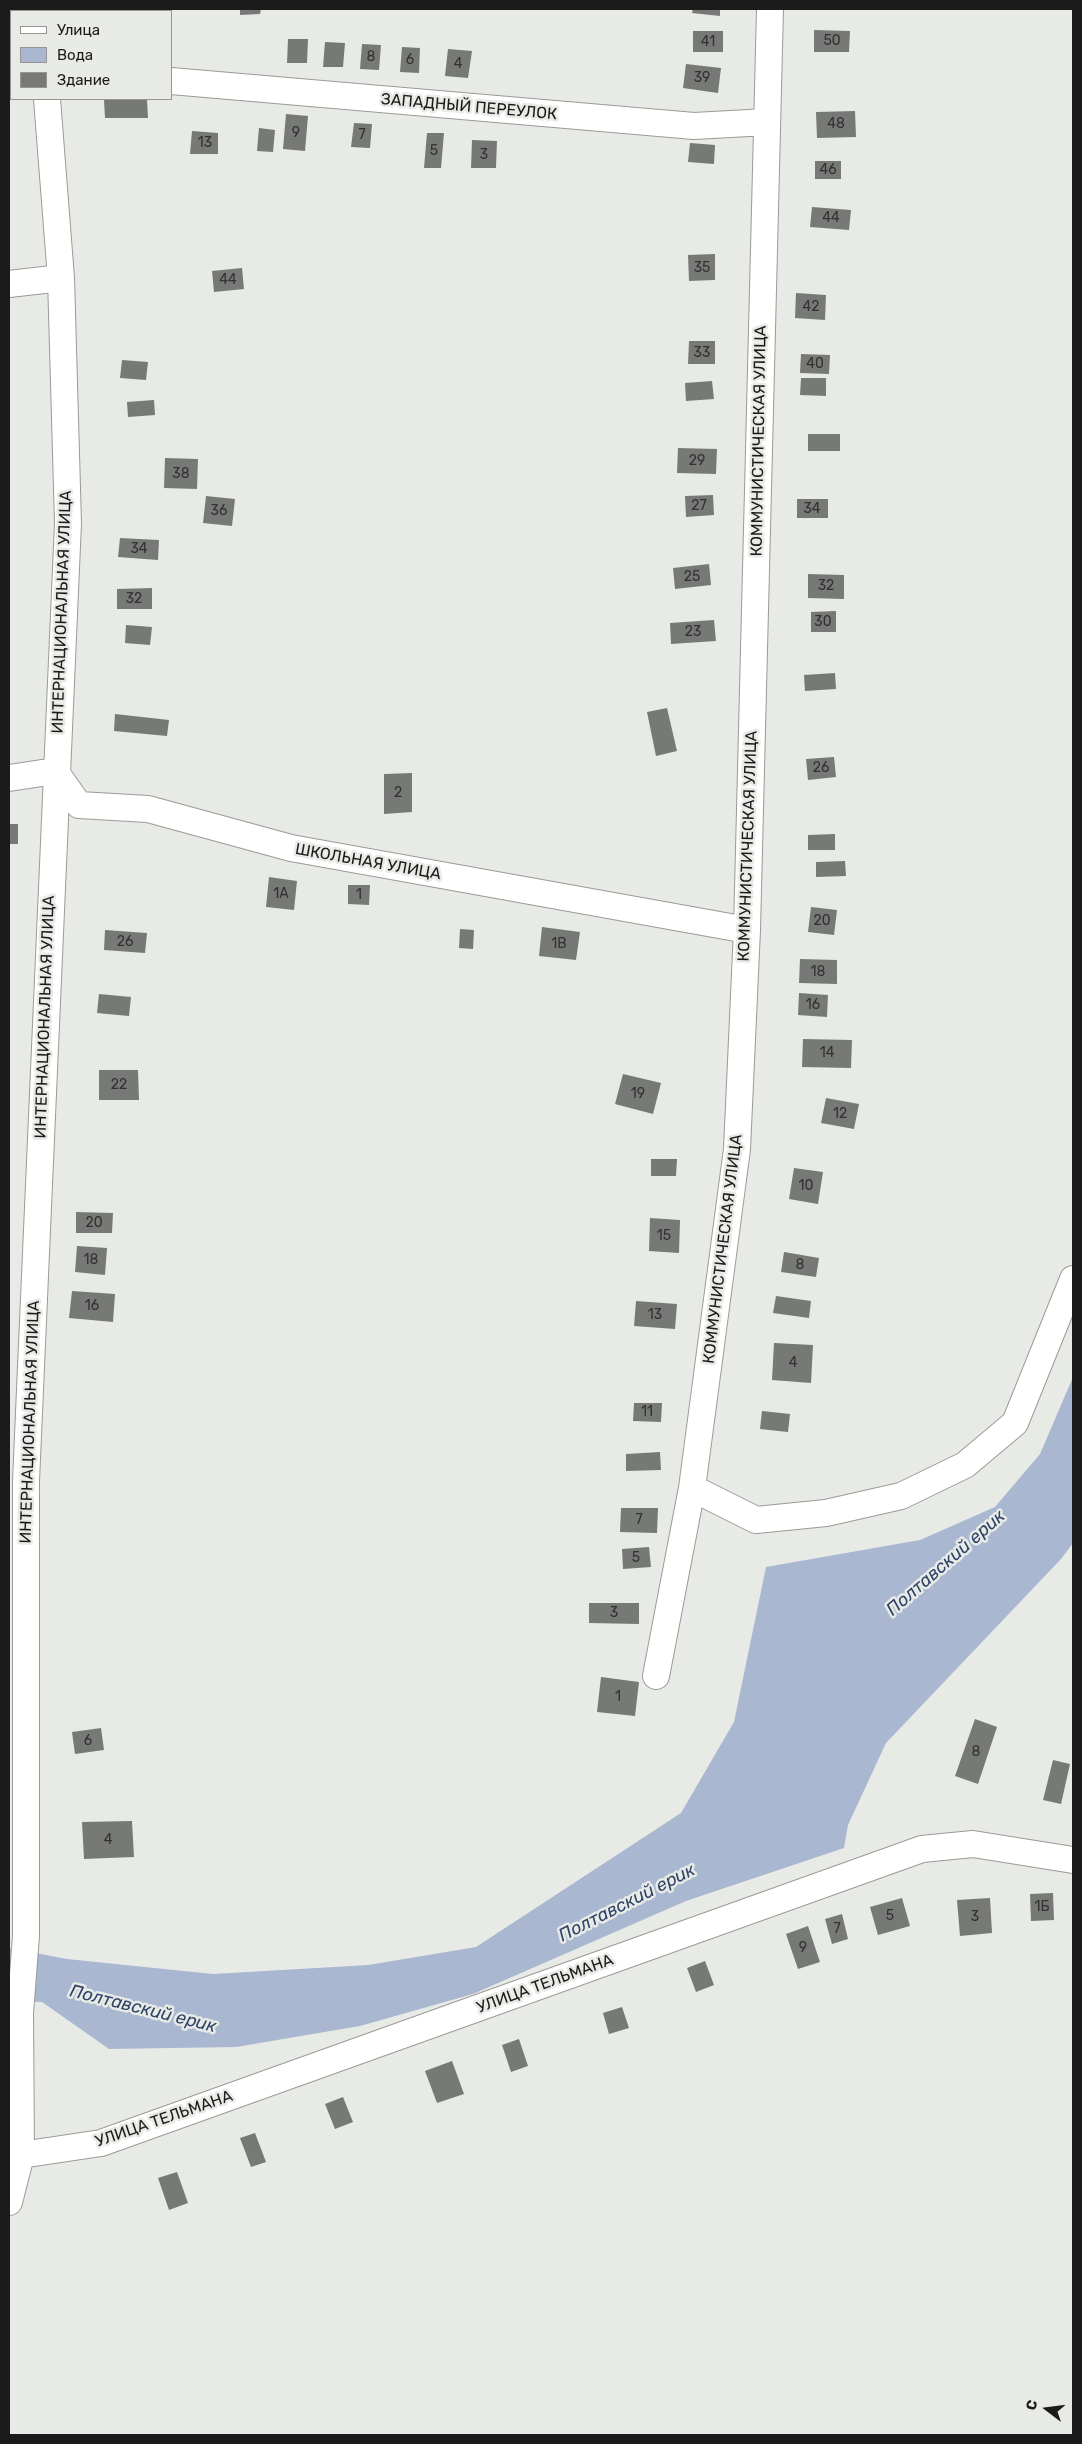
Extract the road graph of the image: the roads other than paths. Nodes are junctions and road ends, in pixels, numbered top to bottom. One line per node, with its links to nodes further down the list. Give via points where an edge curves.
1 (770, 9): 4 (street, КОММУНИСТИЧЕСКАЯ УЛИЦА)
2 (172, 81): 4 (street, ЗАПАДНЫЙ ПЕРЕУЛОК, via 694,126)
3 (47, 100): 5 (street, ИНТЕРНАЦИОНАЛЬНАЯ УЛИЦА)
4 (767, 122): 9 (street, КОММУНИСТИЧЕСКАЯ УЛИЦА)
5 (61, 278): 6 (street); 7 (street, ИНТЕРНАЦИОНАЛЬНАЯ УЛИЦА, via 68,523)
6 (9, 284)
7 (55, 771): 8 (street); 9 (street, ШКОЛЬНАЯ УЛИЦА, via 79,806 148,809 291,848); 14 (street, ИНТЕРНАЦИОНАЛЬНАЯ УЛИЦА, via 26,1481 26,1936 20,2013)
8 (9, 778)
9 (746, 930): 11 (street, КОММУНИСТИЧЕСКАЯ УЛИЦА, via 738,1149)
10 (1073, 1278): 11 (street, via 1015,1423 965,1465 901,1496 826,1513 756,1520)
11 (692, 1488): 12 (street, КОММУНИСТИЧЕСКАЯ УЛИЦА)
12 (656, 1676)
13 (1073, 1860): 14 (street, УЛИЦА ТЕЛЬМАНА, via 973,1844 922,1849 101,2143)
14 (21, 2155): 15 (street, ИНТЕРНАЦИОНАЛЬНАЯ УЛИЦА)
15 (9, 2202)

